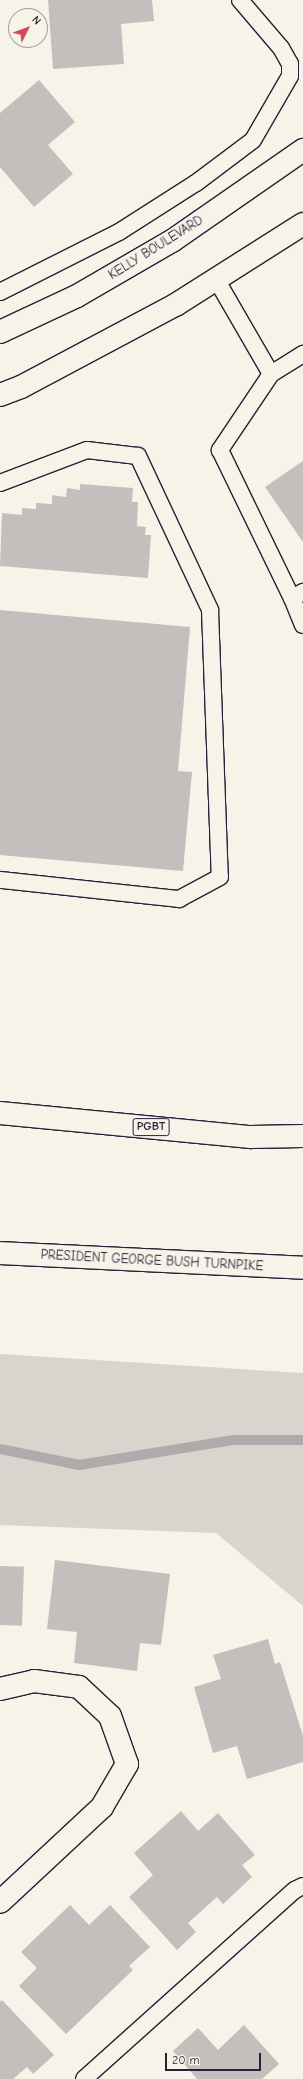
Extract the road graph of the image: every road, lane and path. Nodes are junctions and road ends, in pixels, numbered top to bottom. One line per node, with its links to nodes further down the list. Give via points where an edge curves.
1 (240, 0): 5 (lane, via 281,48 290,64 290,76 253,140 196,183 119,232)
2 (303, 150): 6 (main road, KELLY BOULEVARD, via 172,241 77,296)
3 (303, 224): 4 (main road)
4 (216, 279): 8 (lane); 9 (main road, via 177,304 21,387)
5 (0, 292)
6 (0, 332)
7 (303, 354): 8 (lane)
8 (271, 374): 11 (lane, via 220,450)
9 (0, 395)
10 (0, 483): 13 (lane, via 86,450 138,456 210,610 220,877 179,900)
11 (298, 595): 12 (lane)
12 (303, 624)
13 (0, 880)
14 (0, 1113): 15 (main road, PGBT, via 251,1136)
15 (303, 1136)
16 (0, 1253): 17 (main road, PRESIDENT GEORGE BUSH TURNPIKE)
17 (303, 1268)
18 (0, 1689): 20 (main road, via 34,1681 79,1687 110,1716 127,1764 102,1808)
19 (303, 1886): 21 (lane, via 295,1890)
20 (0, 1902)
21 (84, 2079)

